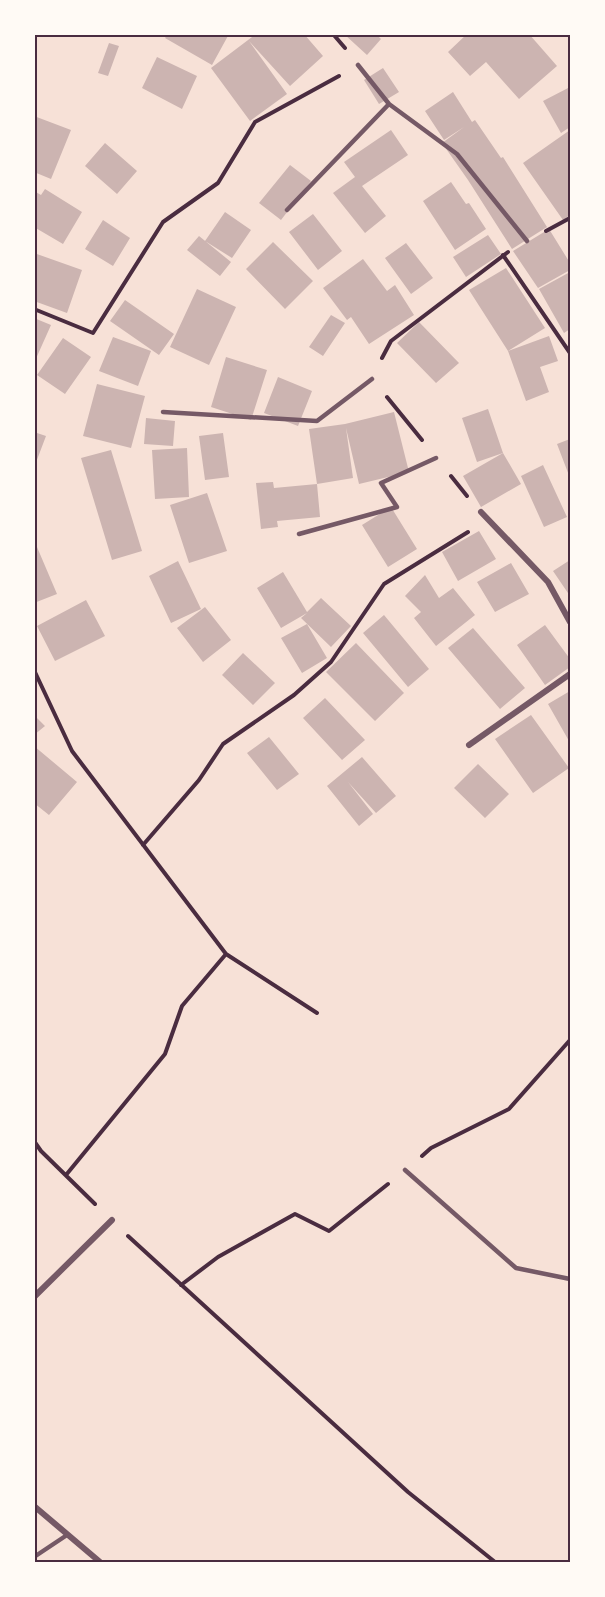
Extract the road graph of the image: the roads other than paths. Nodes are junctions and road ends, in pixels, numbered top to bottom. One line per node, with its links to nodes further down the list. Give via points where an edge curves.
1 (358, 65): 2 (lane)
2 (389, 104): 3 (lane); 4 (lane, via 458,154)
3 (287, 210)
4 (527, 241)
5 (372, 380): 6 (lane, via 317,421)
6 (163, 412)
7 (436, 458): 9 (lane, via 381,483 397,507)
8 (481, 512): 10 (street, via 548,582)
9 (299, 534)
10 (570, 622)
11 (570, 674): 12 (street)
12 (470, 745)
13 (405, 1170): 15 (lane, via 516,1268)
14 (112, 1220): 16 (street)
15 (570, 1279)
16 (34, 1297)
17 (34, 1506): 18 (street)
18 (67, 1535): 19 (lane); 20 (street)
19 (34, 1557)
20 (100, 1563)

